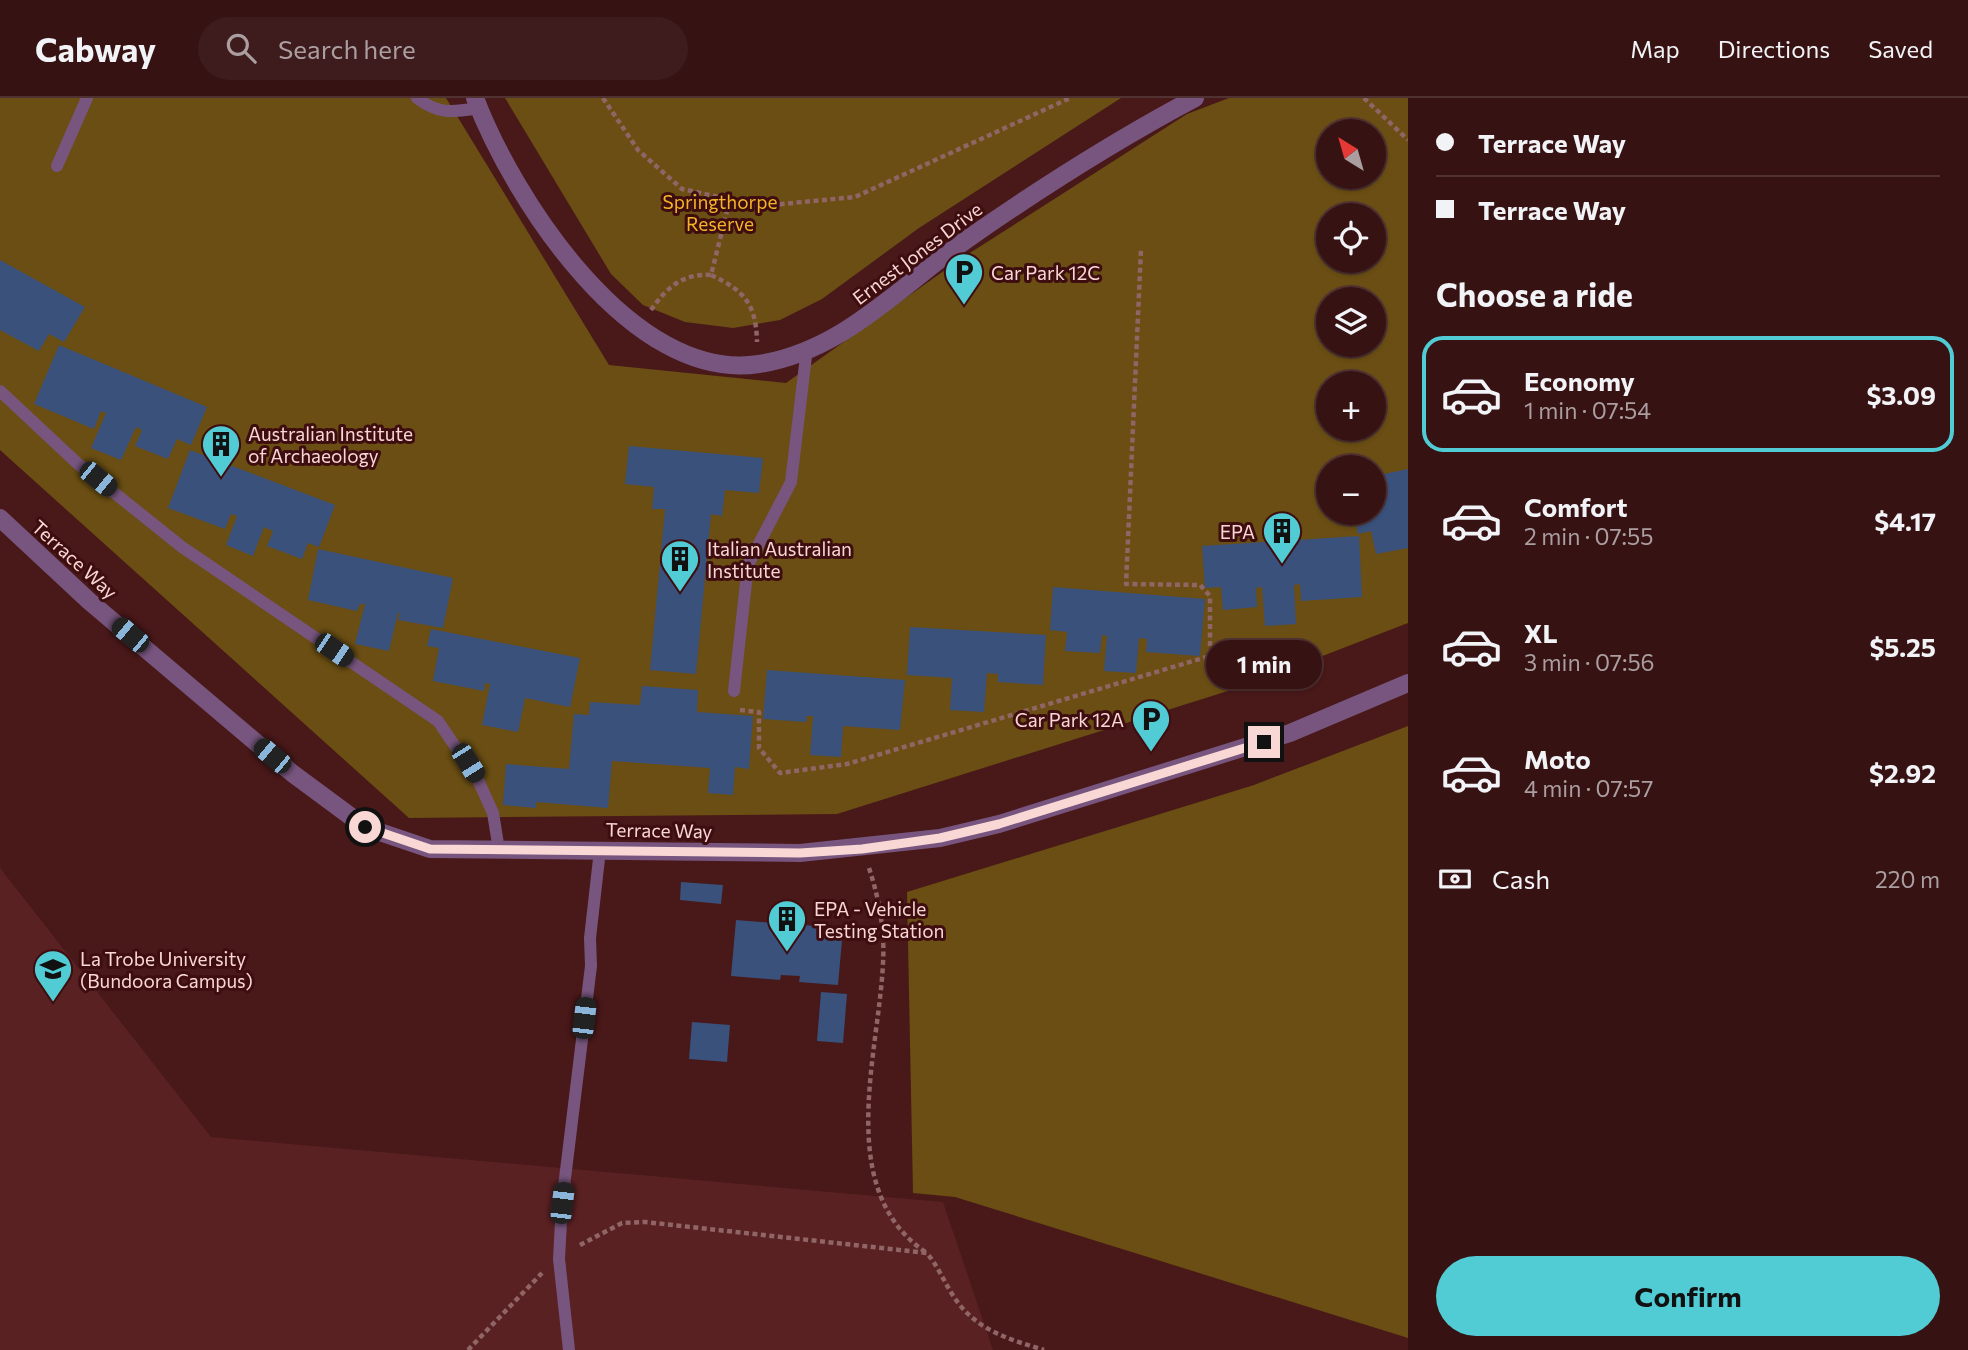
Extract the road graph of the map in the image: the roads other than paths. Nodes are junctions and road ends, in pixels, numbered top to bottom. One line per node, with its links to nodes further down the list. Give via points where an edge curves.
1 (87, 98): 5 (lane)
2 (417, 98): 4 (lane, via 446,114)
3 (1195, 98): 6 (street, Ernest Jones Drive, via 1013,207 869,316)
4 (477, 103): 6 (street, Ernest Jones Drive, via 492,142 530,205 600,294 638,328 679,351 708,360 758,364)
5 (57, 166)
6 (807, 348): 10 (lane, via 791,482 748,565)
7 (0, 391): 11 (lane, via 77,463 182,547 438,721 478,780 493,813)
8 (0, 518): 11 (street, Terrace Way, via 89,601 292,773 365,827 430,849)
9 (1408, 683): 12 (street, Terrace Way, via 1290,733 940,838 800,853)
10 (734, 691)
11 (499, 850): 12 (street, Terrace Way)
12 (600, 850): 13 (lane, via 559,1259)
13 (569, 1350)

